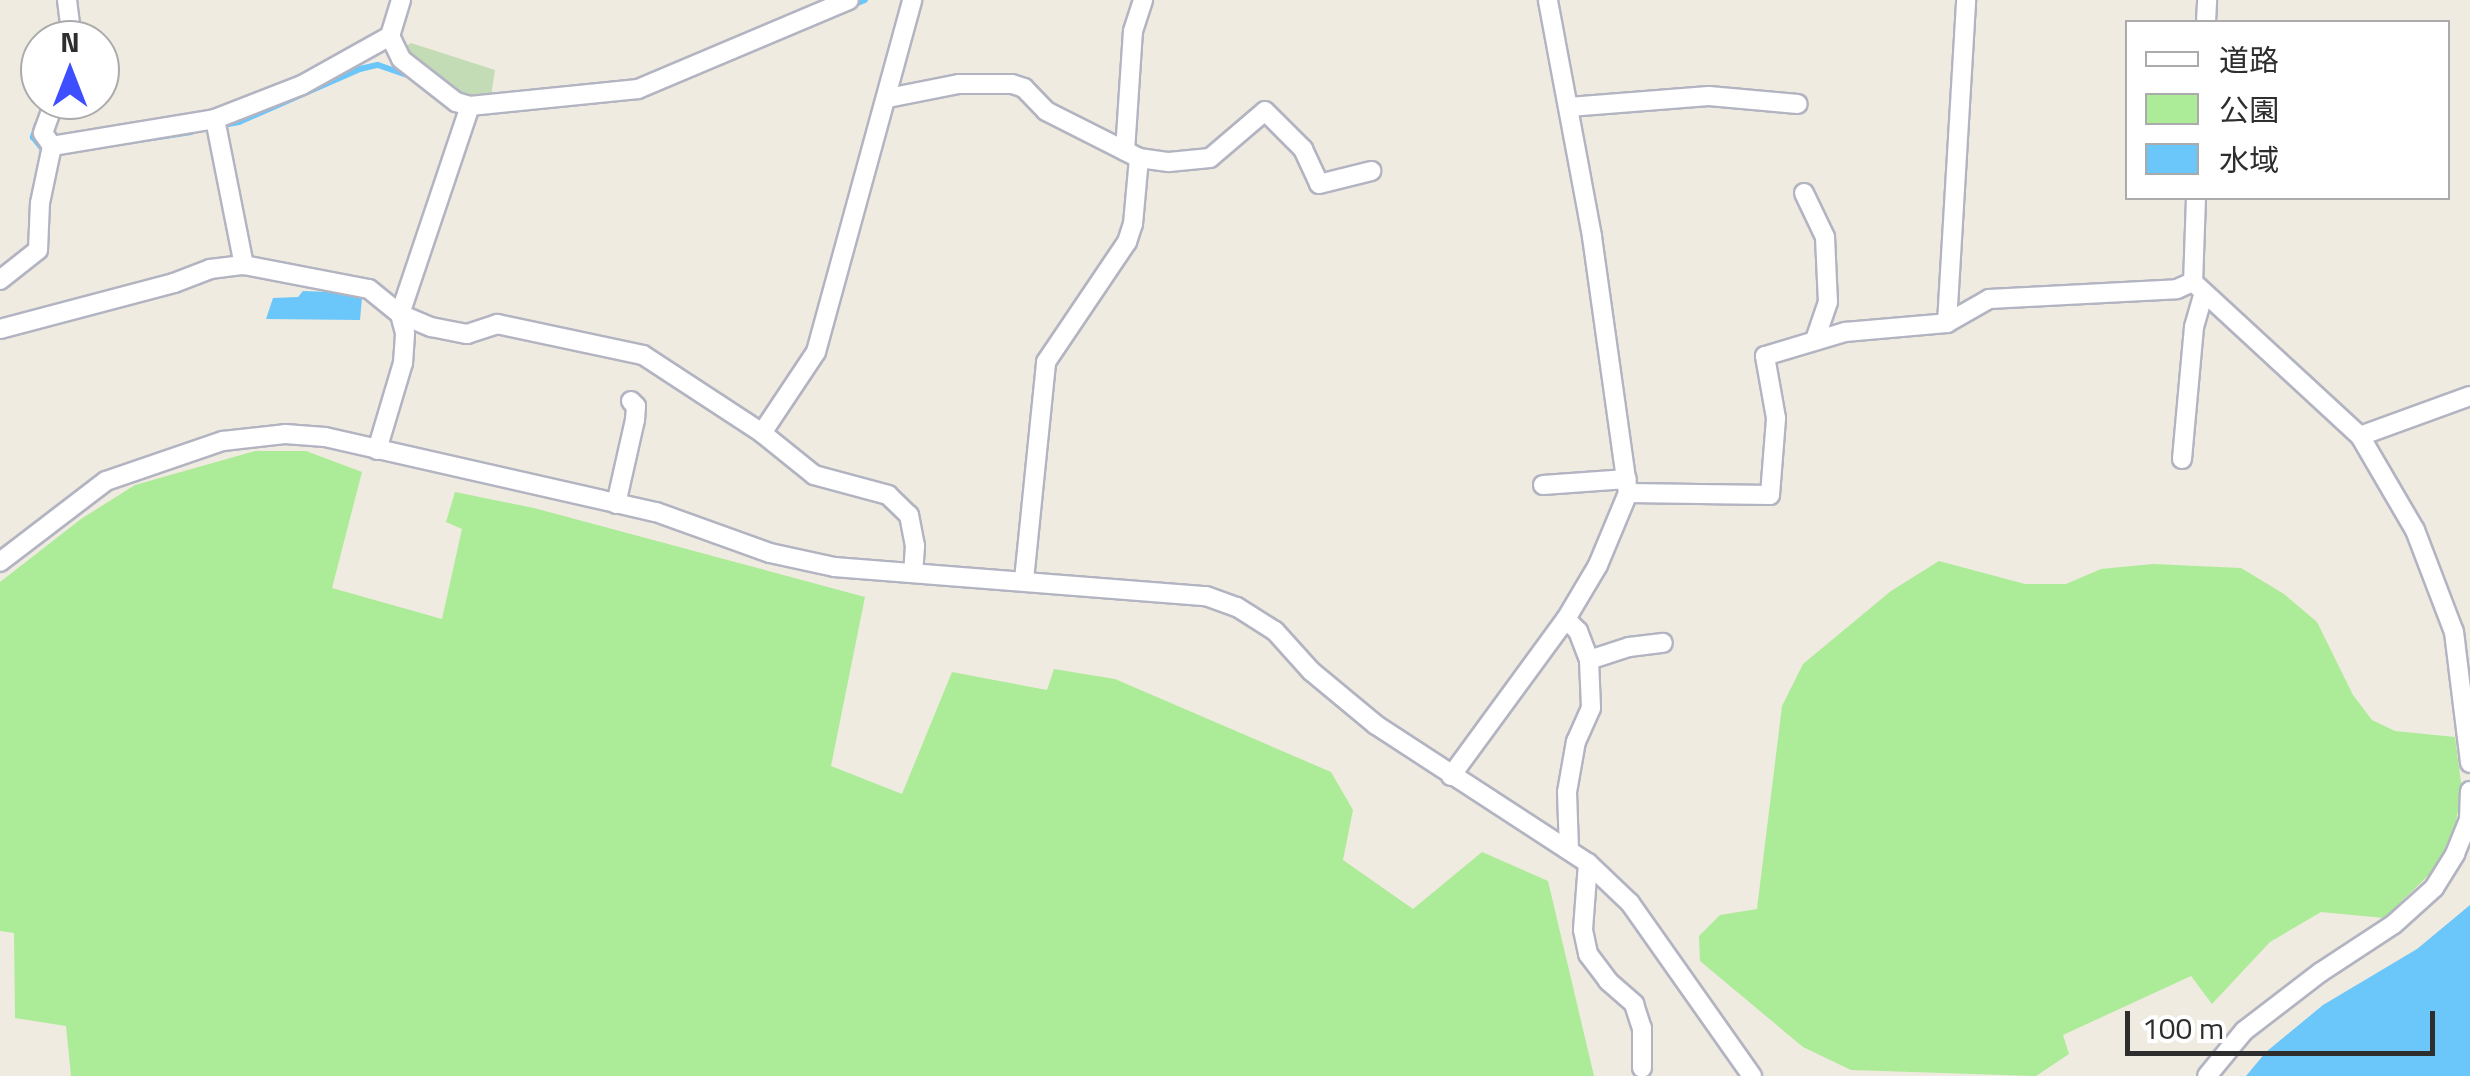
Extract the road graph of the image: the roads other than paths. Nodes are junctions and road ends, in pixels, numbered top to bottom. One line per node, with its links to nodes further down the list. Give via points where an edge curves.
1 (401, 0): 7 (street)
2 (849, 0): 10 (street, via 638,89)
3 (912, 0): 8 (street)
4 (1143, 0): 15 (street, via 1133,32)
5 (1548, 0): 11 (street)
6 (1966, 0): 23 (street)
7 (390, 36): 10 (street, via 401,59); 13 (street)
8 (888, 98): 15 (street, via 959,84 1012,84 1046,112); 28 (street, via 816,352)
9 (1798, 104): 11 (street, via 1709,96)
10 (470, 106): 22 (street)
11 (1569, 107): 33 (street)
12 (48, 120): 14 (street, via 43,134)
13 (216, 125): 14 (street); 19 (street)
14 (51, 152): 20 (street, via 38,250)
15 (1132, 154): 16 (street, via 1191,163 1210,158 1265,112 1304,149 1319,184); 37 (street, via 1134,224 1127,242 1046,362)
16 (1371, 172)
17 (1804, 194): 25 (street, via 1825,237 1828,302)
18 (2196, 200): 21 (street)
19 (244, 265): 22 (street, via 369,289); 24 (street, via 210,268)
20 (0, 280)
21 (2198, 288): 23 (street, via 1989,299); 29 (street); 31 (street)
22 (400, 314): 28 (street, via 467,334 497,324 643,356); 30 (street, via 403,363)
23 (1947, 323): 25 (street)
24 (0, 329)
25 (1815, 338): 33 (street, via 1765,356 1776,418 1770,495)
26 (2470, 396): 29 (street)
27 (631, 401): 34 (street, via 635,420)
28 (762, 433): 36 (street, via 814,475 888,495 909,515)
29 (2360, 436): 40 (street, via 2415,530)
30 (377, 450): 34 (street); 35 (street, via 286,434 223,441 106,481)
31 (2182, 459)
32 (1543, 485): 33 (street)
33 (1627, 486): 38 (street, via 1598,564)
34 (616, 504): 36 (street, via 834,567)
35 (0, 562)
36 (912, 572): 37 (street)
37 (1024, 580): 43 (street, via 1174,592 1237,607 1274,631 1376,725)
38 (1566, 620): 41 (street); 43 (street)
39 (1663, 643): 41 (street)
40 (2464, 654): 42 (street)
41 (1589, 660): 45 (street, via 1591,708 1576,741 1567,792)
42 (2470, 764)
43 (1450, 776): 45 (street)
44 (2470, 791): 49 (street, via 2469,818 2434,888 2244,1031)
45 (1569, 849): 46 (street)
46 (1588, 864): 47 (street, via 1588,954 1634,1004); 48 (street, via 1630,903)
47 (1642, 1068)
48 (1752, 1076)
49 (2207, 1076)

